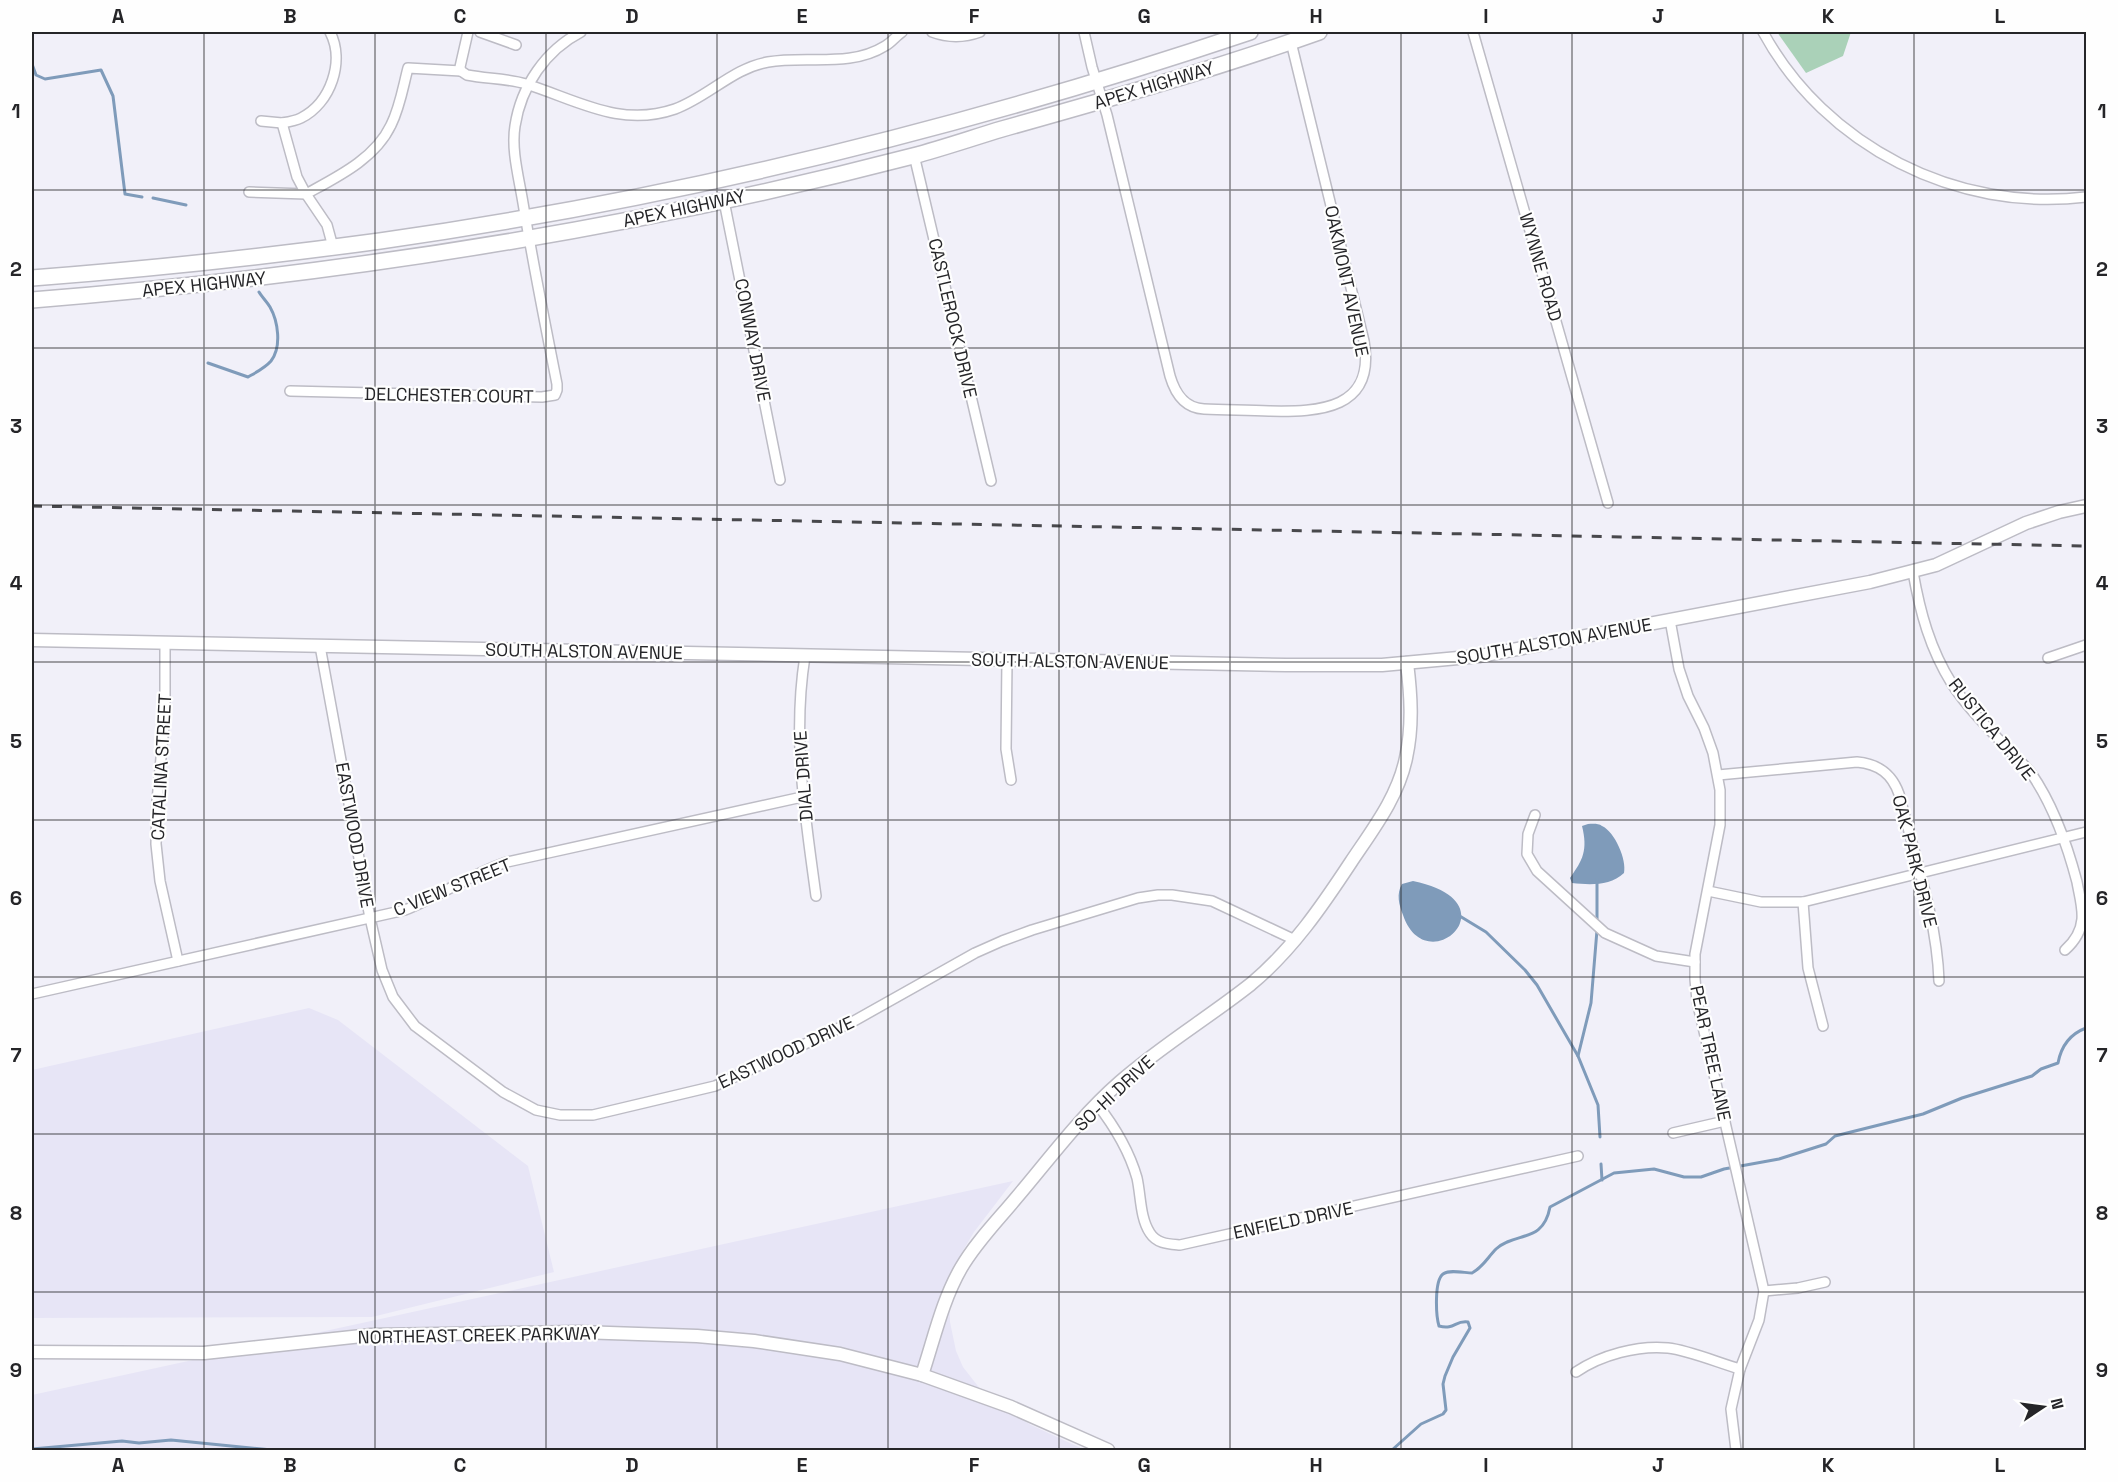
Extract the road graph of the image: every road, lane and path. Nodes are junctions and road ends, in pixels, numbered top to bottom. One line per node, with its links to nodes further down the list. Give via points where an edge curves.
1 (330, 32): 20 (street, via 336,43 336,65 330,88 317,106 301,118)
2 (468, 32): 15 (street)
3 (480, 32): 14 (street)
4 (581, 32): 17 (street, via 550,54)
5 (902, 32): 17 (street, via 865,55 763,63 728,78 694,100 658,113 612,114)
6 (932, 32): 7 (street, via 954,37)
7 (980, 32)
8 (1084, 32): 16 (street, OAKMONT AVENUE)
9 (1250, 32): 16 (main road, APEX HIGHWAY)
10 (1319, 32): 13 (main road, APEX HIGHWAY)
11 (1473, 32): 34 (street, WYNNE ROAD)
12 (1763, 32): 24 (street, via 1787,70 1823,110 1860,140 1907,168 1994,195 2036,199)
13 (1291, 42): 18 (main road, APEX HIGHWAY); 18 (street, OAKMONT AVENUE, via 1366,352 1360,381 1335,406 1298,412 1204,410 1179,397 1170,376)
14 (516, 45)
15 (461, 71): 17 (street); 23 (street, via 408,68 399,107 377,146 357,164)
16 (1097, 81): 18 (street, OAKMONT AVENUE); 26 (main road, APEX HIGHWAY, via 970,118 777,166)
17 (528, 85): 26 (street, via 514,129)
18 (1103, 101): 21 (main road, APEX HIGHWAY)
19 (261, 121): 20 (street)
20 (282, 123): 23 (street, via 297,177)
21 (914, 155): 25 (main road, APEX HIGHWAY); 33 (street, CASTLEROCK DRIVE)
22 (249, 192): 23 (street)
23 (306, 194): 28 (street, via 327,225)
24 (2086, 197)
25 (724, 201): 27 (main road, APEX HIGHWAY); 32 (street, CONWAY DRIVE)
26 (525, 217): 27 (street); 28 (main road, APEX HIGHWAY)
27 (529, 237): 30 (main road, APEX HIGHWAY, via 293,275); 31 (street, DELCHESTER COURT, via 557,384 555,395)
28 (333, 247): 29 (main road, APEX HIGHWAY)
29 (32, 278)
30 (32, 300)
31 (290, 391)
32 (780, 480)
33 (992, 481)
34 (1608, 503)
35 (2086, 506): 36 (street, SOUTH ALSTON AVENUE, via 2026,523 1936,565)
36 (1912, 572): 37 (street, SOUTH ALSTON AVENUE); 51 (street, RUSTICA DRIVE, via 1923,623 1945,671 1977,716 2030,772)
37 (1671, 620): 45 (street, SOUTH ALSTON AVENUE, via 1480,656); 46 (street, PEAR TREE LANE, via 1679,669)
38 (32, 640): 39 (street, SOUTH ALSTON AVENUE)
39 (165, 643): 41 (street, SOUTH ALSTON AVENUE); 60 (street, CATALINA STREET, via 165,715 156,844)
40 (2086, 645): 43 (street)
41 (320, 646): 42 (street, SOUTH ALSTON AVENUE); 57 (street, EASTWOOD DRIVE)
42 (805, 656): 44 (street, SOUTH ALSTON AVENUE); 48 (street, DIAL DRIVE, via 799,726)
43 (2048, 658)
44 (1007, 660): 45 (street, SOUTH ALSTON AVENUE, via 1286,666); 47 (street, via 1006,749)
45 (1407, 663): 58 (street, SO-HI DRIVE, via 1411,720 1400,781 1383,815)
46 (1718, 775): 52 (street, OAK PARK DRIVE, via 1857,762 1878,767 1894,781); 54 (street, PEAR TREE LANE, via 1720,825)
47 (1011, 780)
48 (802, 797): 55 (street, DIAL DRIVE); 57 (street, C VIEW STREET, via 507,862 479,872 421,904)
49 (1535, 815): 61 (street, via 1528,834 1527,854 1537,871 1605,933 1656,956)
50 (2086, 832): 51 (street)
51 (2064, 838): 52 (street); 53 (street, RUSTICA DRIVE)
52 (1919, 873): 56 (street); 62 (street, OAK PARK DRIVE, via 1938,950)
53 (2082, 889): 59 (street, RUSTICA DRIVE, via 2082,921 2073,943)
54 (1708, 891): 56 (street, via 1761,902); 61 (street, PEAR TREE LANE)
55 (816, 896)
56 (1803, 902): 64 (street, via 1808,968)
57 (370, 918): 58 (street, EASTWOOD DRIVE, via 388,986 415,1026 520,1102 547,1113 578,1116 729,1082 854,1021 975,953 1032,930 1138,898 1172,895 1212,901); 60 (street, C VIEW STREET)
58 (1295, 940): 65 (street, SO-HI DRIVE, via 1250,985 1148,1059)
59 (2065, 950)
60 (178, 961): 63 (street, C VIEW STREET)
61 (1695, 962): 66 (street, PEAR TREE LANE, via 1697,1001)
62 (1940, 981)
63 (32, 994)
64 (1822, 1026)
65 (1097, 1104): 68 (street, ENFIELD DRIVE, via 1126,1149 1149,1231 1160,1242 1169,1244 1180,1245); 74 (street, SO-HI DRIVE, via 961,1268 945,1301)
66 (1725, 1121): 67 (street); 70 (street, PEAR TREE LANE)
67 (1673, 1133)
68 (1578, 1156)
69 (1825, 1282): 70 (street)
70 (1764, 1291): 72 (street, PEAR TREE LANE, via 1759,1320)
71 (32, 1352): 74 (street, NORTHEAST CREEK PARKWAY, via 204,1353 371,1335 580,1332 754,1341 840,1354)
72 (1740, 1369): 73 (street, via 1670,1348 1648,1348 1589,1363); 76 (street, PEAR TREE LANE, via 1731,1408)
73 (1576, 1372)
74 (922, 1375): 75 (street, via 1011,1407)
75 (1108, 1450)
76 (1736, 1450)

